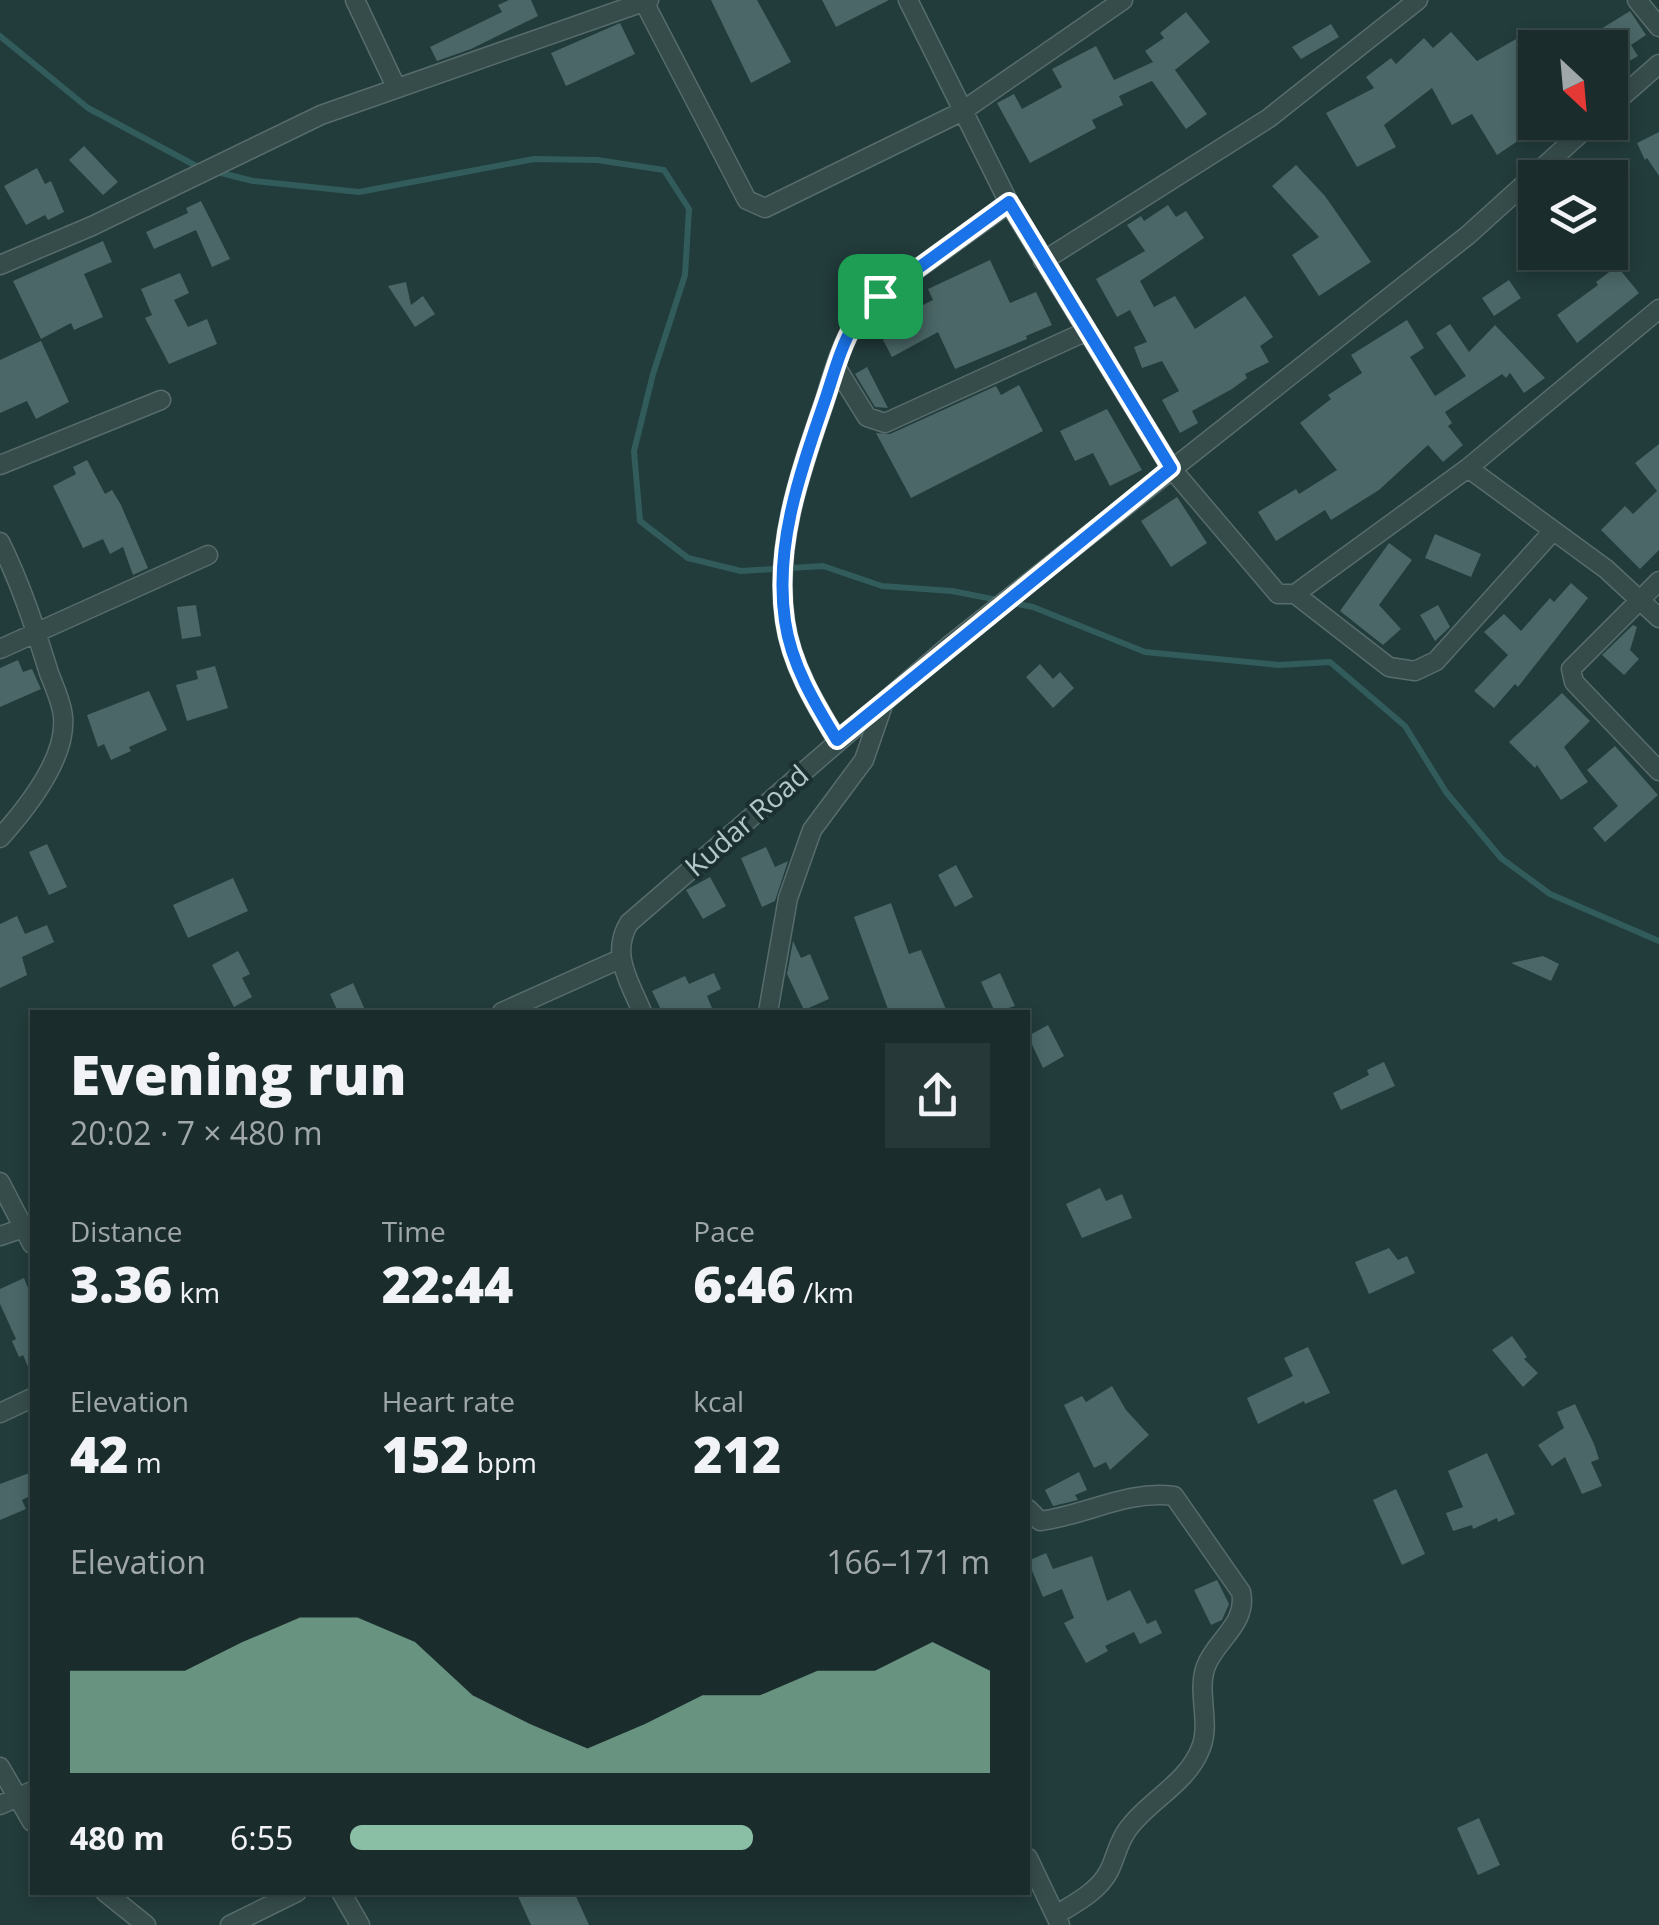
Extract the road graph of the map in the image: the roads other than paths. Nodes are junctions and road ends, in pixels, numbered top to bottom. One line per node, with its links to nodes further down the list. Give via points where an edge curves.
1 (354, 0): 9 (street)
2 (908, 0): 11 (street)
3 (1123, 0): 11 (street)
4 (1418, 0): 14 (street, via 1269,118)
5 (1636, 0): 7 (street)
6 (645, 1): 9 (street); 11 (street, via 746,200 756,206 765,208)
7 (1659, 28)
8 (1659, 64): 10 (street)
9 (396, 88): 15 (street, via 281,132)
10 (1628, 91)
11 (961, 112): 13 (street)
12 (1573, 140): 21 (street, Kudar Road, via 1468,235)
13 (1009, 202): 14 (street); 18 (street, via 862,313)
14 (1043, 261): 17 (street)
15 (0, 265)
16 (1659, 308): 22 (street)
17 (1086, 332): 18 (street, via 884,423 867,417); 21 (street)
18 (836, 368): 33 (street, via 800,476 782,558 795,661)
19 (161, 400): 20 (street)
20 (0, 465)
21 (1171, 468): 27 (street, via 1273,591); 32 (street, Kudar Road)
22 (1468, 468): 23 (street); 27 (street)
23 (1553, 531): 27 (street, via 1436,662 1415,671 1389,667); 28 (street)
24 (0, 542): 30 (street)
25 (208, 555): 30 (street)
26 (1659, 581): 28 (street)
27 (1295, 594)
28 (1638, 600): 29 (street); 34 (street, via 1574,664 1571,675)
29 (1659, 618)
30 (37, 634): 31 (street); 35 (street, via 63,717 60,742 26,810)
31 (0, 649)
32 (884, 702): 33 (street, Kudar Road); 39 (street, via 864,760 812,830 788,898)
33 (837, 740): 36 (street, Kudar Road, via 629,923)
34 (1659, 771)
35 (0, 838)
36 (620, 959): 37 (street); 38 (street)
37 (506, 1010)
38 (641, 1010)
39 (768, 1010)
40 (0, 1182): 41 (street)
41 (30, 1232): 42 (street)
42 (0, 1236)
43 (30, 1399): 44 (street)
44 (0, 1412)
45 (1030, 1510): 53 (street, via 1040,1521 1123,1498 1174,1496 1243,1601 1202,1678 1200,1751 1127,1830 1100,1884)
46 (0, 1767): 47 (street)
47 (16, 1798): 48 (street)
48 (30, 1819)
49 (1030, 1862): 53 (street)
50 (109, 1895): 55 (street)
51 (292, 1895): 54 (street)
52 (343, 1895): 57 (street)
53 (1058, 1920)
54 (251, 1921): 56 (street)
55 (146, 1925)
56 (230, 1925)
57 (360, 1925)

